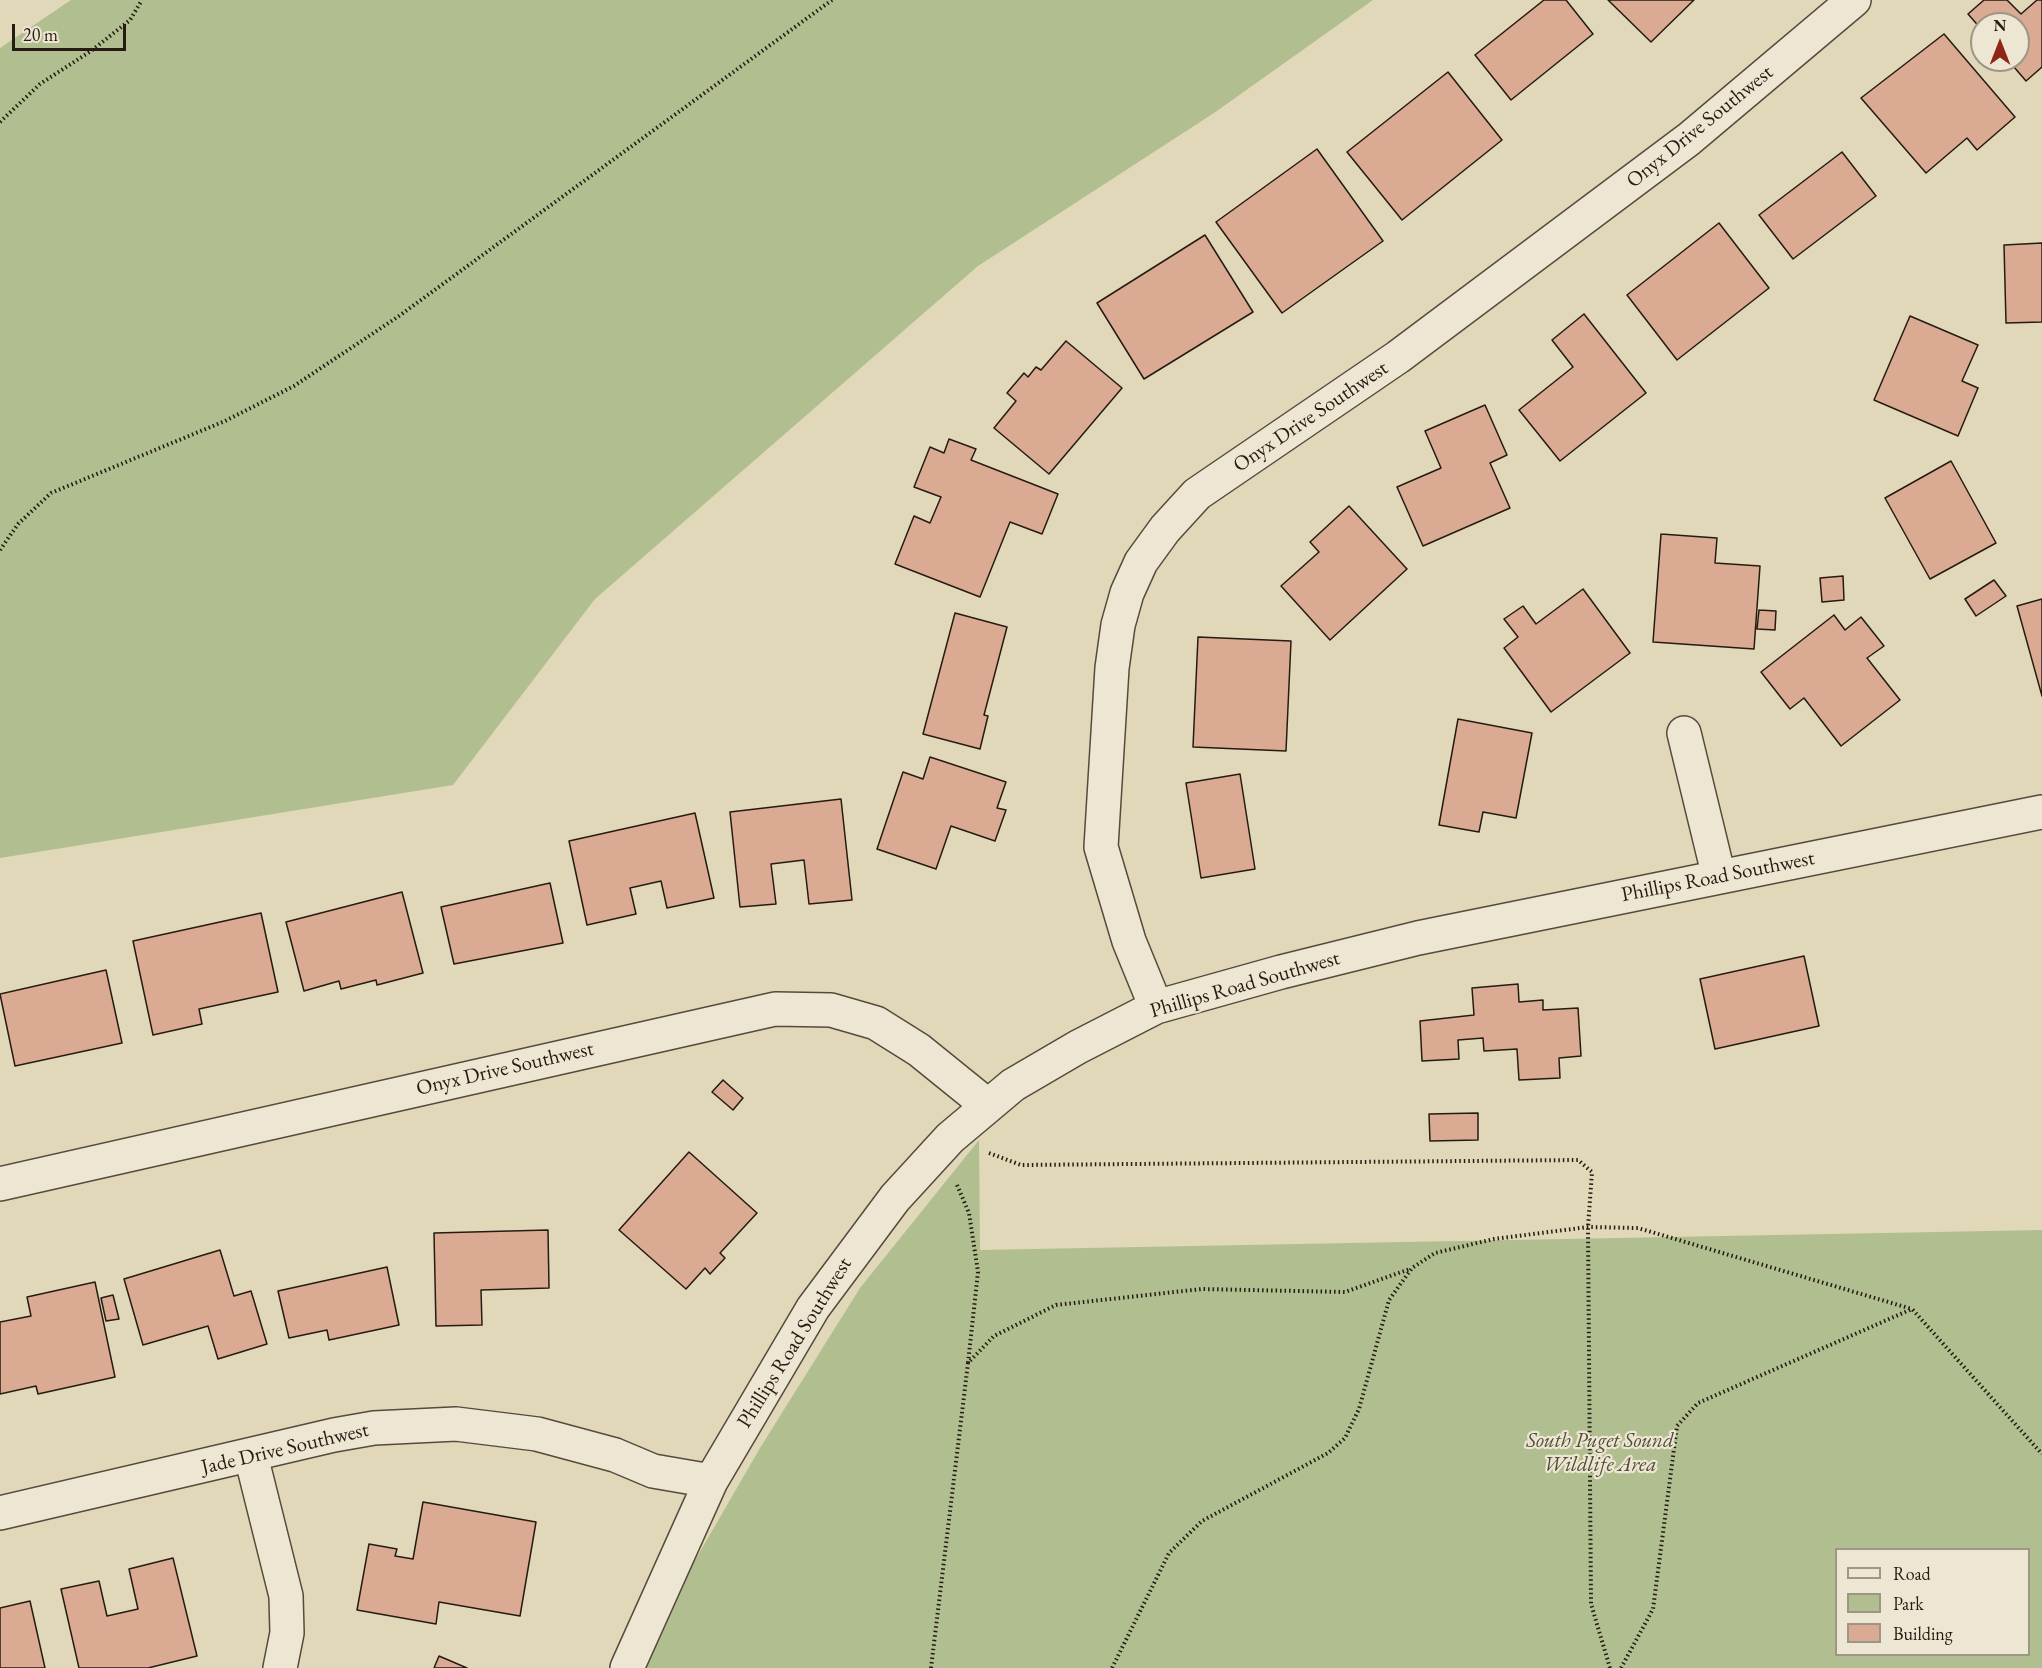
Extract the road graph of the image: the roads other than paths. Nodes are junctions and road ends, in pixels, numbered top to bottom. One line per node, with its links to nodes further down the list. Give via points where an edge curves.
1 (1854, 0): 5 (street, Onyx Drive Southwest, via 1670,153 1398,357 1197,494 1141,562 1118,625 1101,847 1129,941)
2 (1684, 733): 4 (street)
3 (2042, 812): 4 (street, Phillips Road Southwest)
4 (1719, 877): 5 (street, Phillips Road Southwest, via 1418,938)
5 (1156, 1007): 6 (street, Phillips Road Southwest, via 1078,1047)
6 (987, 1105): 7 (street, Onyx Drive Southwest, via 919,1050 876,1023 831,1010 775,1009); 9 (street, Phillips Road Southwest, via 950,1138 895,1198 813,1308)
7 (0, 1184)
8 (251, 1456): 9 (street, Jade Drive Southwest, via 374,1428 456,1424 537,1434 615,1455 653,1471); 10 (street, Jade Drive Southwest); 11 (street, via 286,1596 287,1633)
9 (711, 1481): 12 (street, Phillips Road Southwest)
10 (0, 1513)
11 (280, 1668)
12 (627, 1668)

